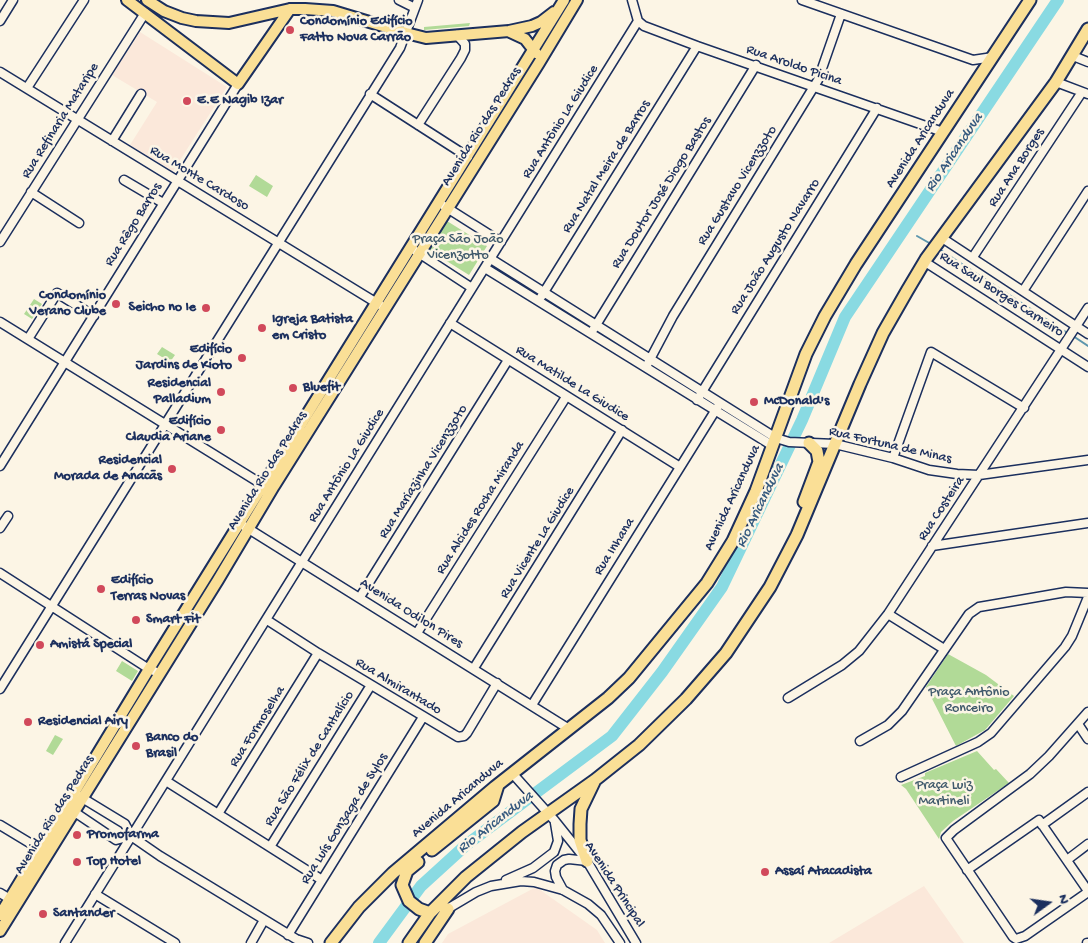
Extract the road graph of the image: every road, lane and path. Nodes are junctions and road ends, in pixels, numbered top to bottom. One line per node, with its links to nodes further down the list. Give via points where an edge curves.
1 (13, 0): 14 (street)
2 (84, 0): 34 (street)
3 (127, 0): 15 (main road)
4 (147, 0): 12 (main road, via 182,18 213,23 237,22)
5 (398, 0): 13 (street)
6 (577, 0): 28 (main road, Avenida Rio das Pedras)
7 (632, 0): 18 (street)
8 (802, 0): 16 (street)
9 (1030, 0): 26 (highway, Avenida Aricanduva)
10 (562, 3): 20 (main road, via 541,22); 24 (main road, Avenida Rio das Pedras)
11 (0, 4): 14 (street)
12 (292, 4): 21 (main road, via 333,11); 32 (main road, Rua Rêgo Barros)
13 (416, 4): 21 (street)
14 (8, 9): 17 (street)
15 (145, 13): 32 (main road); 39 (street, Rua Refinaria Mataripe)
16 (841, 14): 26 (street, via 973,60); 33 (street, Rua Gustavo Vicenzzoto)
17 (0, 21)
18 (638, 21): 23 (street, Rua Aroldo Picina); 54 (street, Rua Antônio La Giudice)
19 (1088, 29): 25 (highway)
20 (509, 31): 22 (main road); 24 (main road, via 525,39)
21 (406, 33): 22 (main road, via 426,38); 37 (street)
22 (457, 35): 40 (street, via 465,44 465,50)
23 (697, 46): 29 (street, Rua Aroldo Picina); 62 (street, Rua Natal Meira de Barros)
24 (534, 49): 28 (main road); 43 (main road, Avenida Rio das Pedras)
25 (1073, 56): 27 (street); 31 (highway)
26 (993, 57): 41 (highway, Avenida Aricanduva)
27 (1088, 62)
28 (539, 63): 49 (main road, Avenida Rio das Pedras)
29 (756, 65): 33 (street, Rua Aroldo Picina); 69 (street, Rua Doutor José Diogo Bastos)
30 (0, 72): 34 (street, Rua Monte Cardoso)
31 (1056, 82): 35 (street); 51 (highway)
32 (238, 84): 45 (street, Rua Rêgo Barros)
33 (815, 86): 38 (street, Rua Aroldo Picina); 75 (street, Rua Gustavo Vicenzzoto)
34 (27, 88): 39 (street, Rua Monte Cardoso)
35 (1085, 93): 56 (street, Rua Ana Borges)
36 (141, 94): 42 (street)
37 (370, 94): 40 (street); 53 (street)
38 (877, 108): 41 (street, Rua Aroldo Picina); 80 (street, Rua João Augusto Navarro)
39 (77, 119): 42 (street, Rua Monte Cardoso); 47 (street, Rua Refinaria Mataripe)
40 (418, 125): 43 (street)
41 (944, 132): 88 (highway, Avenida Aricanduva, via 824,316 806,354)
42 (112, 141): 45 (street, Rua Monte Cardoso)
43 (468, 156): 49 (main road, Avenida Rio das Pedras)
44 (124, 180): 48 (street)
45 (177, 181): 48 (street, Rua Rêgo Barros); 53 (street, Rua Monte Cardoso)
46 (1088, 191): 61 (street)
47 (32, 192): 50 (street); 52 (street, Rua Refinaria Mataripe)
48 (163, 203): 66 (street, Rua Rêgo Barros)
49 (443, 205): 54 (street); 55 (main road, Avenida Rio das Pedras)
50 (79, 223)
51 (941, 239): 56 (street); 58 (highway)
52 (0, 242)
53 (278, 242): 64 (street, Rua Monte Cardoso); 86 (street)
54 (501, 242): 57 (street, Rua Antônio La Giudice)
55 (415, 251): 60 (street); 64 (main road, Avenida Rio das Pedras)
56 (973, 257): 61 (street)
57 (490, 260): 59 (street, Rua Antônio La Giudice); 62 (street)
58 (926, 261): 74 (street, Rua Saul Borges Carneiro); 90 (highway, via 883,333)
59 (485, 268): 60 (street, Rua Antônio La Giudice); 63 (street)
60 (472, 288): 68 (street, Rua Antônio La Giudice)
61 (1022, 291): 70 (street)
62 (543, 293): 63 (street, Rua Natal Meira de Barros); 69 (street)
63 (539, 302): 71 (street)
64 (381, 305): 96 (main road, Avenida Rio das Pedras)
65 (1088, 308): 70 (street, Rua Costeira)
66 (94, 316): 73 (street, via 57,293); 77 (street, Rua Rêgo Barros)
67 (0, 322): 73 (street)
68 (450, 323): 76 (street, Rua Matilde La Giudice); 103 (street, Rua Antônio La Giudice)
69 (595, 325): 71 (street, Rua Doutor José Diogo Bastos); 75 (street)
70 (1073, 330): 72 (street); 74 (street, Rua Costeira)
71 (591, 334): 78 (street)
72 (1088, 334)
73 (28, 339): 77 (street)
74 (1063, 346): 79 (street, Rua Saul Borges Carneiro); 84 (street, Rua Costeira)
75 (649, 359): 78 (street, Rua Gustavo Vicenzzoto); 80 (street)
76 (508, 360): 81 (street, Rua Matilde La Giudice); 106 (street, Rua Mariazinha Vicenzzoto)
77 (65, 362): 86 (street); 93 (street, Rua Rêgo Barros)
78 (646, 367): 82 (street)
79 (1088, 367)
80 (702, 392): 82 (street, Rua João Augusto Navarro); 83 (street)
81 (566, 397): 87 (street, Rua Matilde La Giudice); 110 (street, Rua Alcides Rocha Miranda)
82 (697, 400): 85 (street)
83 (720, 403): 85 (street, Rua Inhana); 88 (street)
84 (1024, 408): 91 (street, via 933,352); 95 (street, Rua Costeira)
85 (714, 411): 88 (street); 94 (street, Rua Inhana)
86 (166, 424): 96 (street); 107 (street)
87 (622, 430): 94 (street, Rua Matilde La Giudice); 113 (street, Rua Vicente La Giudice)
88 (774, 442): 89 (street, Rua Fortuna de Minas); 124 (highway, Avenida Aricanduva, via 733,541 707,583 629,678)
89 (809, 443): 90 (street, Rua Fortuna de Minas); 100 (highway, via 819,457 802,508)
90 (834, 444): 91 (street, Rua Fortuna de Minas); 100 (highway)
91 (893, 458): 95 (street, Rua Fortuna de Minas, via 938,471)
92 (1088, 460): 95 (street, Rua Fortuna de Minas)
93 (0, 466)
94 (680, 467): 120 (street, Rua Inhana)
95 (979, 475): 102 (street, Rua Costeira)
96 (268, 488): 99 (main road, Avenida Rio das Pedras)
97 (8, 516): 101 (street)
98 (1088, 523): 102 (street)
99 (244, 526): 103 (street, Avenida Odilon Pires); 114 (main road, Avenida Rio das Pedras); 115 (main road, Avenida Rio das Pedras)
100 (801, 526): 129 (highway, via 770,587 726,653 686,699 639,745)
101 (0, 528)
102 (932, 546): 108 (street, Rua Costeira)
103 (303, 561): 106 (street, Avenida Odilon Pires); 109 (street, Rua Antônio La Giudice)
104 (1, 575): 107 (street)
105 (1088, 595): 111 (street, via 1066,592 979,607 969,614); 128 (street, via 1065,647 990,733 978,742)
106 (360, 597): 110 (street, Avenida Odilon Pires)
107 (52, 606): 114 (street); 118 (street)
108 (888, 614): 111 (street); 119 (street, Rua Costeira, via 859,651)
109 (267, 620): 112 (street, Rua Almirantado); 130 (street, Rua Antônio La Giudice)
110 (417, 633): 113 (street, Avenida Odilon Pires)
111 (944, 649): 126 (street, via 902,711 888,725)
112 (318, 653): 117 (street, Rua Almirantado); 135 (street, Rua Formoselha)
113 (474, 668): 116 (street, Avenida Odilon Pires)
114 (149, 669): 115 (street); 133 (main road, Avenida Rio das Pedras)
115 (159, 673): 133 (main road, Avenida Rio das Pedras)
116 (497, 682): 120 (street, Avenida Odilon Pires); 122 (street, Rua Almirantado, via 464,736 458,737)
117 (371, 685): 122 (street, Rua Almirantado); 141 (street, Rua São Félix de Cantalício)
118 (0, 689)
119 (788, 698)
120 (532, 705): 124 (street, Avenida Odilon Pires)
121 (1088, 712): 123 (street)
122 (423, 717): 146 (street, Rua Luís Gonzaga de Sylos)
123 (1078, 724): 125 (street); 145 (street, via 1030,774 948,835 946,840)
124 (569, 729): 127 (highway, Avenida Aricanduva)
125 (1088, 739)
126 (860, 741)
127 (512, 773): 131 (highway, Avenida Aricanduva); 136 (street, Avenida Principal)
128 (901, 777)
129 (595, 780): 136 (highway); 144 (highway, via 582,809 580,824 580,840)
130 (166, 781): 135 (street); 139 (street, Rua Antônio La Giudice)
131 (498, 784): 154 (highway, via 493,801 407,872 402,885 409,900); 164 (highway, Avenida Aricanduva, via 393,873)
132 (1088, 792): 138 (street)
133 (79, 796): 134 (main road, Avenida Rio das Pedras); 139 (street, via 124,824)
134 (70, 809): 139 (street, via 116,840); 142 (main road, Avenida Rio das Pedras)
135 (218, 814): 141 (street)
136 (548, 815): 144 (street, Avenida Principal); 147 (street, via 558,841 554,852 533,868); 154 (highway, via 466,877)
137 (0, 825): 142 (street)
138 (1042, 825): 143 (street); 145 (street, via 1036,821)
139 (131, 836): 151 (street, Rua Antônio La Giudice); 156 (street)
140 (1088, 844): 143 (street)
141 (270, 847): 146 (street)
142 (44, 851): 152 (main road, Avenida Rio das Pedras); 157 (main road, Avenida Rio das Pedras)
143 (1067, 860): 149 (street)
144 (587, 861): 148 (street, via 569,859 557,865 556,877); 168 (street, Avenida Principal)
145 (966, 870): 149 (street, via 1016,940)
146 (322, 880): 158 (street, Rua Luís Gonzaga de Sylos)
147 (500, 883): 148 (street, Avenida Principal, via 534,882); 153 (street, Avenida Principal, via 476,892)
148 (563, 890): 167 (street, Avenida Principal, via 601,915)
149 (1088, 891)
150 (0, 893): 152 (street)
151 (95, 894): 160 (street, Rua Antônio La Giudice); 161 (street)
152 (10, 899): 155 (main road, Avenida Rio das Pedras)
153 (448, 909): 154 (street, Avenida Principal); 166 (highway)
154 (427, 912): 165 (highway)
155 (0, 915)
156 (264, 920): 158 (street); 162 (street)
157 (0, 931)
158 (288, 935): 159 (street)
159 (297, 941): 163 (street)
160 (65, 943)
161 (174, 943)
162 (250, 943)
163 (308, 943)
164 (331, 943)
165 (408, 943)
166 (424, 943)
167 (620, 943)
168 (636, 943)

